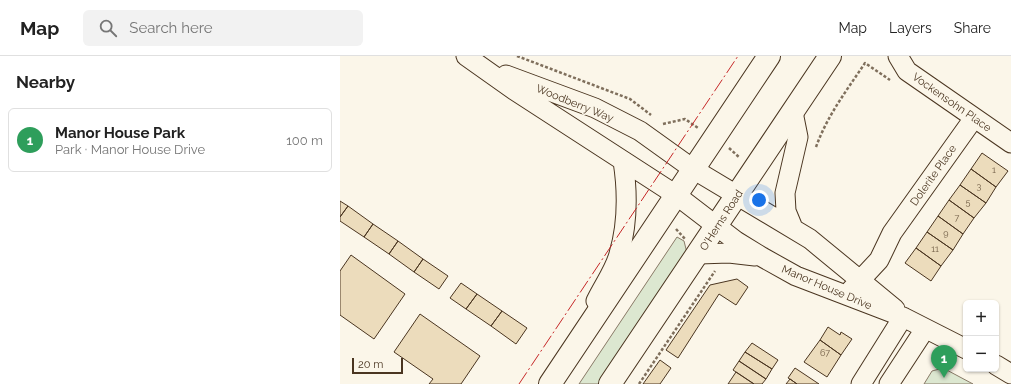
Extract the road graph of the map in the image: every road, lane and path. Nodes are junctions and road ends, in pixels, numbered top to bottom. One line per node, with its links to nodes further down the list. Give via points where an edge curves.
1 (769, 56): 9 (main road)
2 (830, 56): 5 (main road, O'Herns Road)
3 (898, 56): 6 (street, Vockensohn Place, via 907,70)
4 (469, 58): 8 (street, Woodberry Way); 9 (street, Woodberry Way, via 521,81 595,108 640,131)
5 (793, 112): 11 (main road, O'Herns Road); 14 (street, via 798,137 785,193 786,211)
6 (974, 118): 7 (street, Vockensohn Place); 17 (street, Dolerite Place, via 892,233)
7 (1011, 143)
8 (623, 161): 10 (street, Woodberry Way); 22 (street, via 628,206 619,255)
9 (693, 169): 10 (main road); 11 (street, Manor House Drive)
10 (676, 195): 12 (main road); 13 (street, Manor House Drive)
11 (737, 195): 13 (main road, O'Herns Road); 14 (street, Manor House Drive)
12 (663, 215): 15 (path); 22 (main road)
13 (717, 226): 15 (main road, O'Herns Road); 16 (street, Manor House Drive)
14 (793, 228): 17 (street, Manor House Drive)
15 (699, 254): 16 (street, via 729,253); 26 (main road, O'Herns Road)
16 (762, 257): 18 (street, Manor House Drive, via 796,276)
17 (855, 277): 18 (street, via 846,283); 19 (street, Manor House Drive)
18 (845, 294): 19 (street, Manor House Drive)
19 (903, 317): 20 (street, Manor House Drive); 27 (street)
20 (925, 329): 21 (street, Manor House Drive); 28 (street)
21 (963, 348)
22 (568, 358): 25 (main road)
23 (999, 367): 24 (street)
24 (1011, 374)
25 (550, 384)
26 (610, 384)
27 (861, 384)
28 (889, 384)

